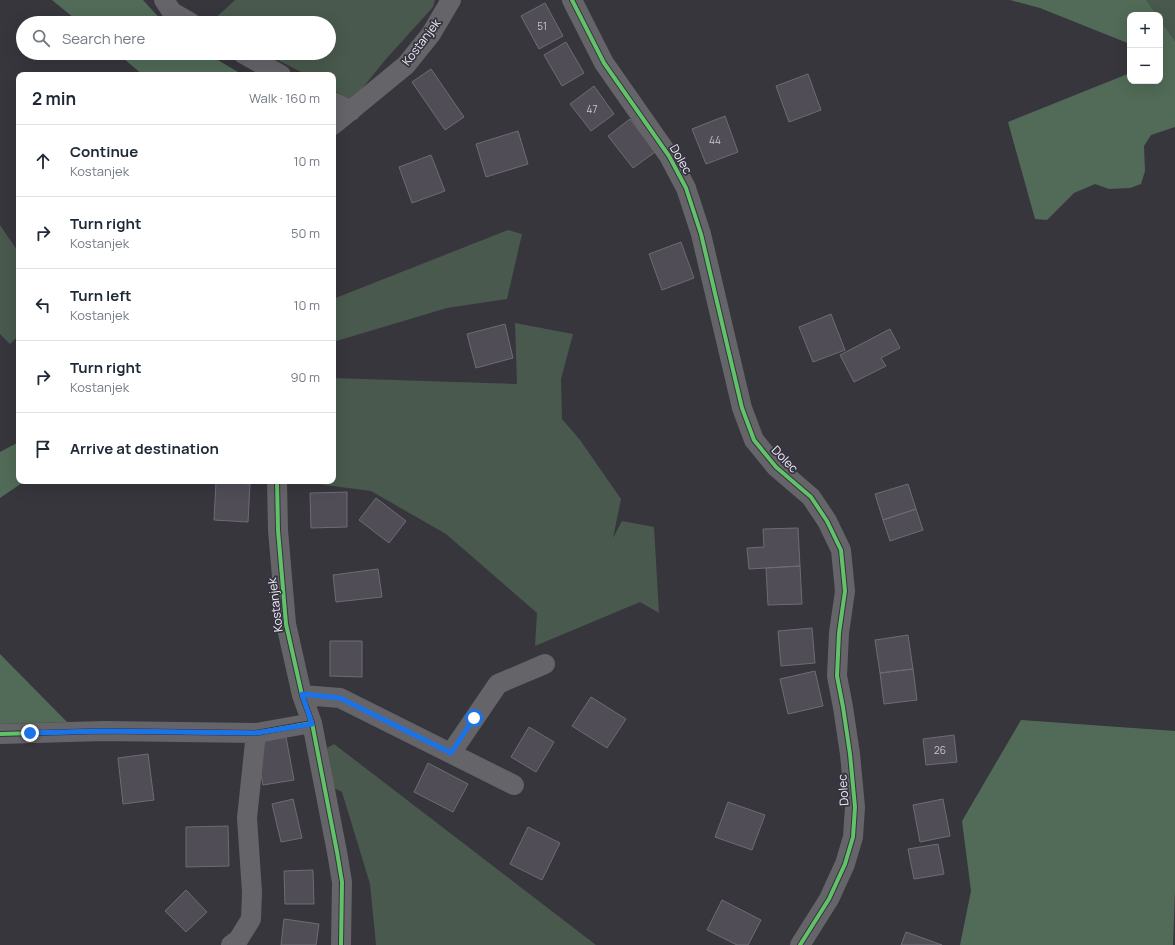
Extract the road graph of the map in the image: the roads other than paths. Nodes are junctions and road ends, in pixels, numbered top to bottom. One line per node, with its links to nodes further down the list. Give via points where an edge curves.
1 (164, 0): 4 (street, via 172,12)
2 (451, 0): 8 (street, Kostanjek, via 431,34 406,65)
3 (572, 0): 20 (street, Dolec, via 604,63 669,156 686,188 701,234 742,408 754,440 776,467 811,497 828,521 841,550 845,591 839,633 837,676 850,754 854,807 853,837 845,864 829,899)
4 (179, 16)
5 (254, 60): 6 (street)
6 (276, 72)
7 (336, 104): 8 (street)
8 (351, 111): 9 (street, Kostanjek)
9 (336, 124)
10 (277, 484): 12 (street, Kostanjek, via 286,624)
11 (545, 664): 16 (street, via 498,684)
12 (302, 694): 13 (street, Kostanjek); 16 (street, via 340,698)
13 (312, 724): 14 (street); 19 (street, Kostanjek, via 342,882)
14 (256, 733): 15 (street, via 104,731); 18 (street, via 247,818 252,877 251,919 238,940)
15 (0, 734)
16 (451, 753): 17 (street)
17 (514, 785)
18 (231, 945)
19 (341, 945)
20 (800, 945)

